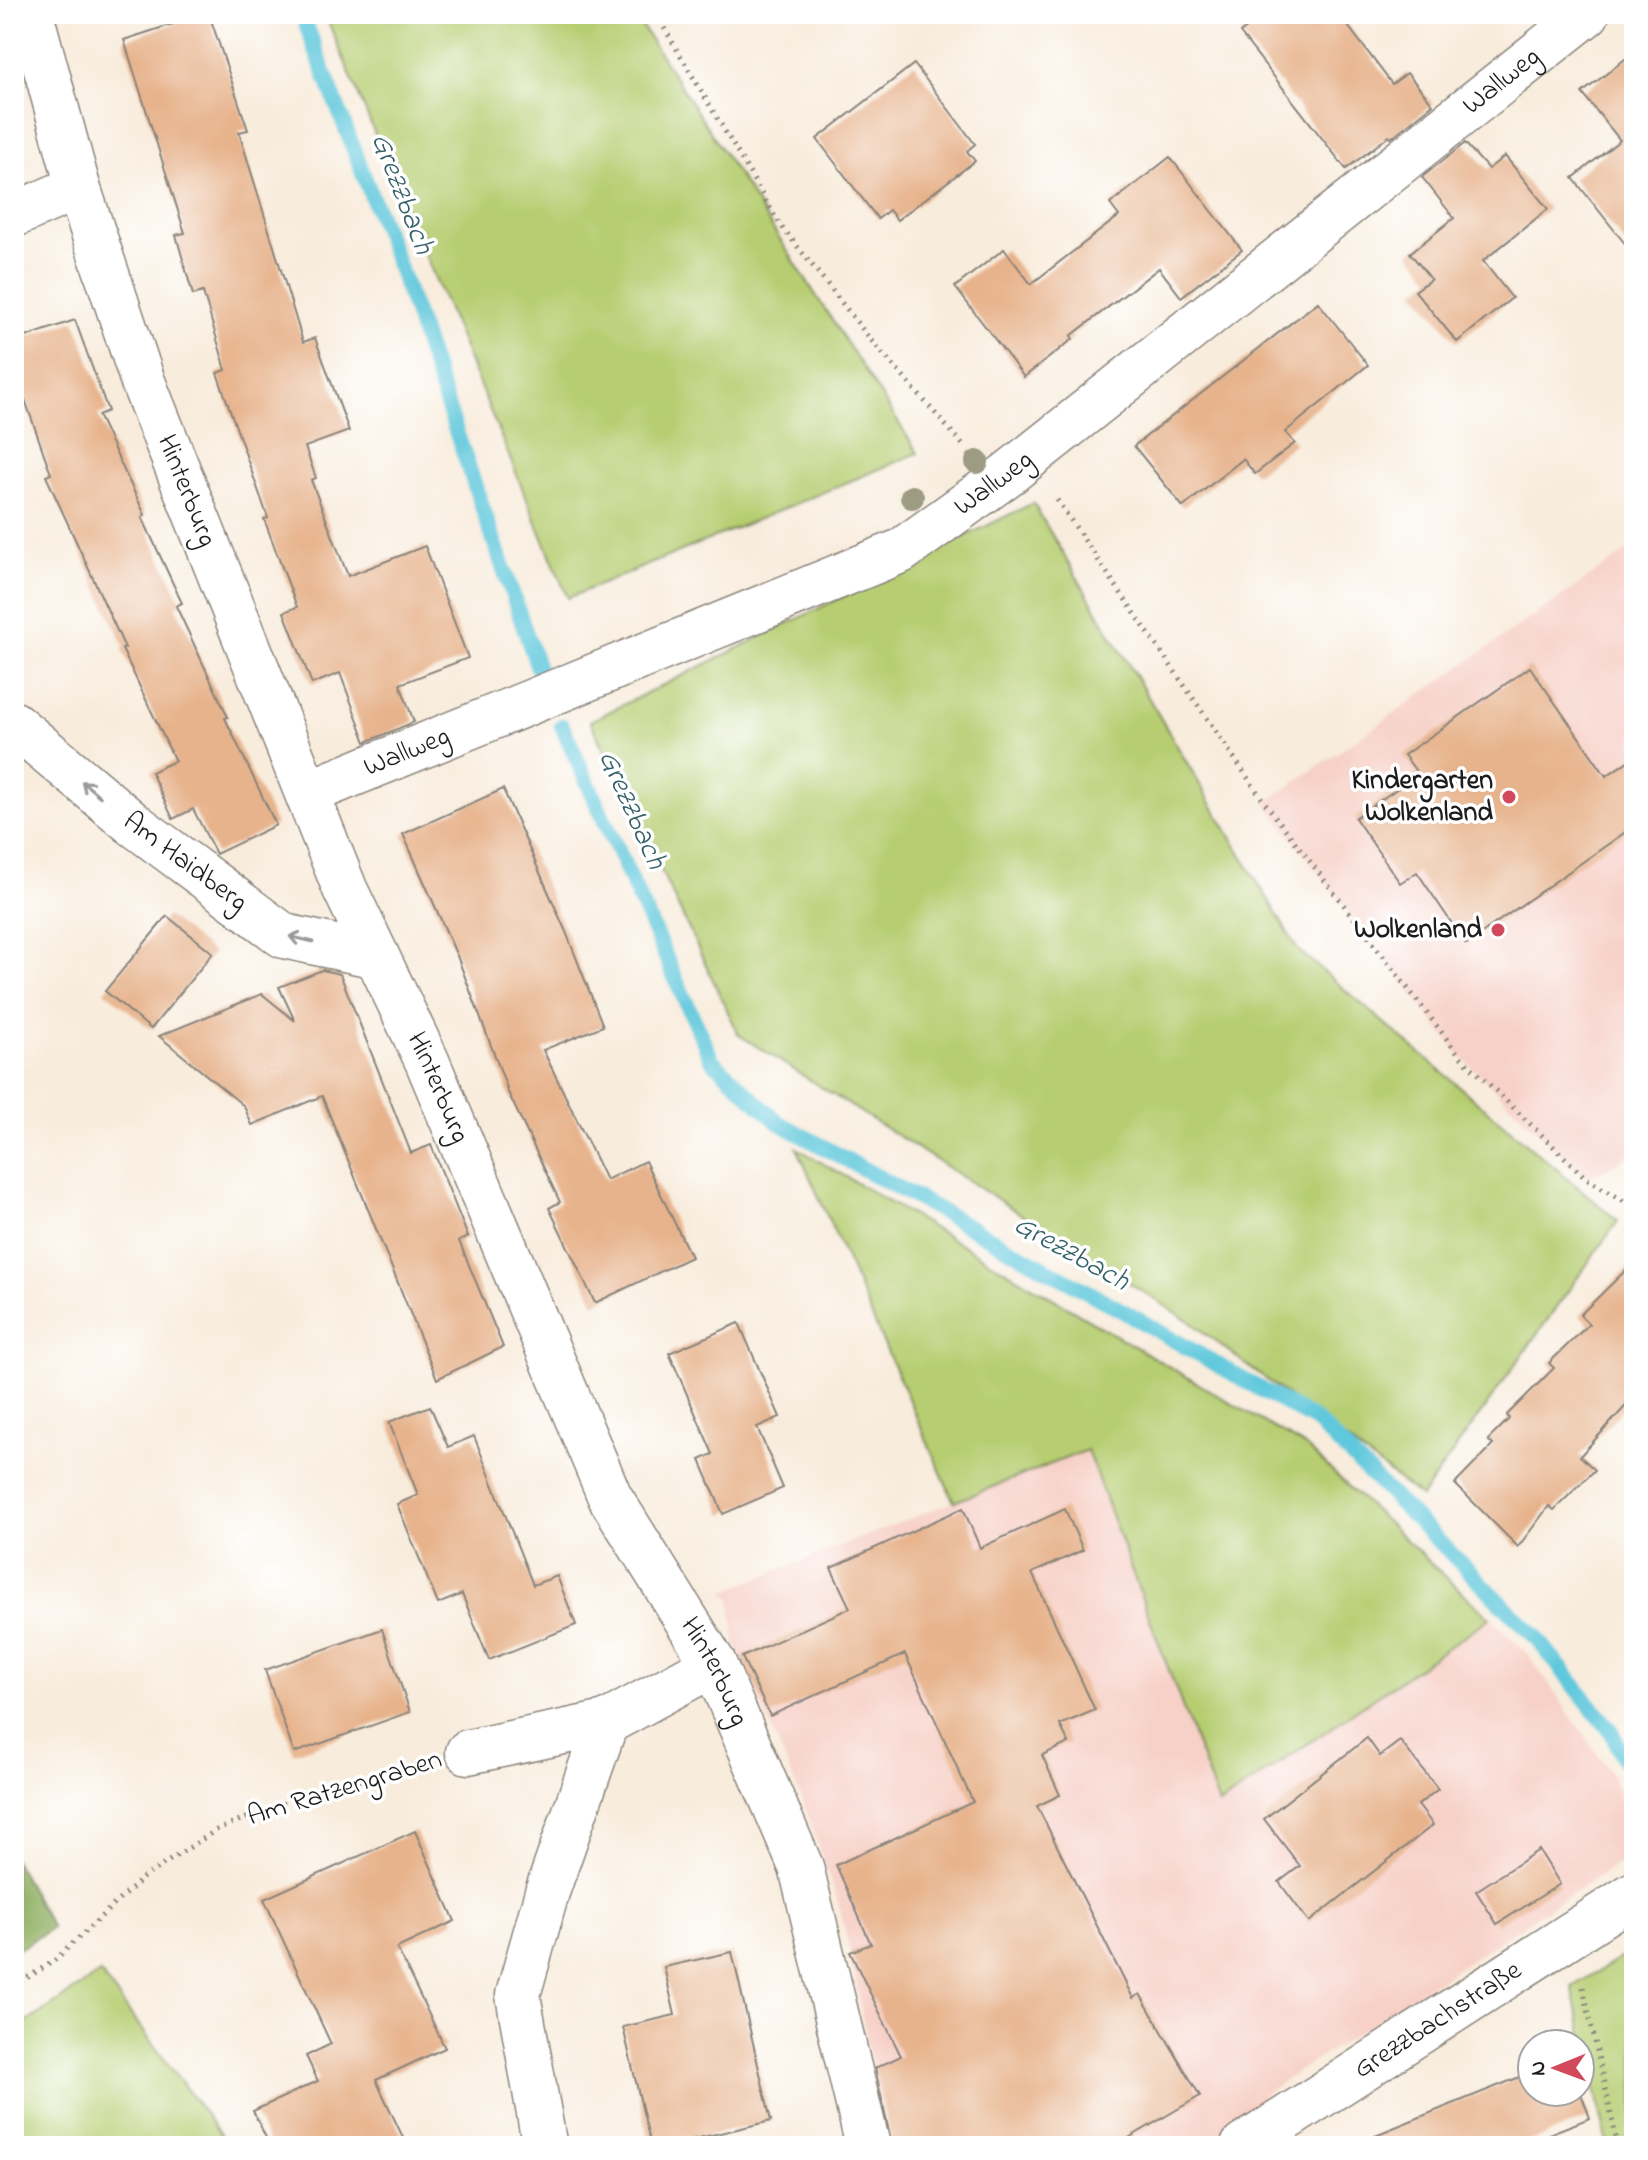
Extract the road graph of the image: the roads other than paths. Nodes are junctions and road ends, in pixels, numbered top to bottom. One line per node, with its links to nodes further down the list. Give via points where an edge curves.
1 (31, 14): 3 (street, Hinterburg)
2 (1587, 14): 6 (street, Wallweg, via 1028,458 901,551)
3 (78, 187): 4 (street); 6 (street, Hinterburg, via 143,382)
4 (14, 215)
5 (14, 724): 7 (street, Am Haidberg, one-way to 5, via 284,936 131,822)
6 (307, 793): 7 (street, Hinterburg)
7 (377, 956): 8 (street, Hinterburg, via 427,1061 610,1497)
8 (714, 1664): 9 (street, Am Ratzengraben); 13 (street, Hinterburg, via 801,1867)
9 (606, 1723): 10 (street, Am Ratzengraben); 12 (street, via 547,1892 518,1995)
10 (468, 1752)
11 (1634, 1894): 14 (street, Grezzbachstraße)
12 (544, 2142)
13 (868, 2146)
14 (1243, 2146)

